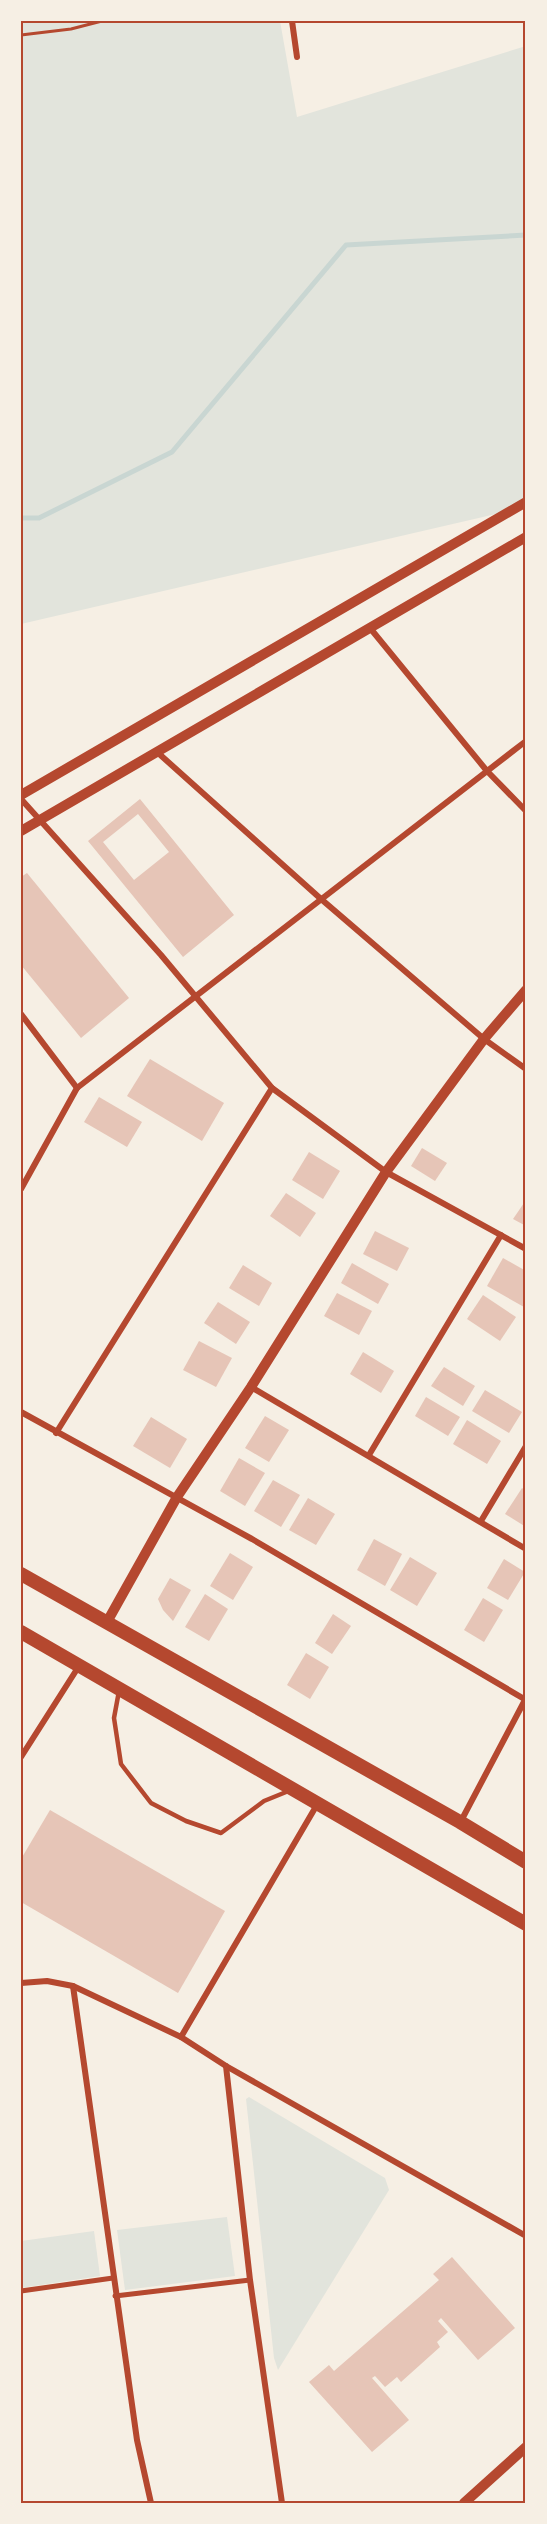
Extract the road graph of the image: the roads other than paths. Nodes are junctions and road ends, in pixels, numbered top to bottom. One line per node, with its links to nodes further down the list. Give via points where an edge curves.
1 (292, 21): 2 (street)
2 (297, 57)
3 (526, 502): 9 (street)
4 (526, 537): 5 (street)
5 (370, 628): 7 (street); 8 (street)
6 (526, 741): 8 (street)
7 (158, 752): 11 (street); 13 (street)
8 (487, 771): 10 (street); 13 (street)
9 (21, 797): 11 (street)
10 (526, 811)
11 (39, 821): 12 (street); 15 (street)
12 (21, 831)
13 (321, 899): 15 (street); 17 (street)
14 (526, 990): 17 (street)
15 (195, 996): 19 (street); 20 (street)
16 (21, 1014): 19 (street)
17 (484, 1039): 18 (street); 21 (street)
18 (526, 1069)
19 (77, 1088): 22 (street)
20 (272, 1088): 21 (street); 27 (street)
21 (386, 1172): 23 (street); 25 (street)
22 (21, 1189)
23 (501, 1235): 24 (street); 29 (street)
24 (526, 1249)
25 (251, 1387): 29 (street); 30 (street)
26 (21, 1412): 27 (street)
27 (56, 1433): 30 (street)
28 (526, 1446): 31 (street)
29 (369, 1455): 31 (street)
30 (177, 1497): 34 (street); 38 (street)
31 (481, 1521): 32 (street)
32 (526, 1549)
33 (21, 1574): 34 (main road)
34 (107, 1622): 42 (main road)
35 (21, 1632): 36 (main road)
36 (79, 1666): 37 (main road); 39 (street)
37 (120, 1688): 40 (main road); 40 (lane, via 114,1718 121,1764 151,1803 221,1833 264,1801)
38 (526, 1699): 42 (street)
39 (21, 1756)
40 (294, 1789): 41 (main road)
41 (318, 1803): 44 (main road); 47 (street)
42 (460, 1822): 43 (main road)
43 (526, 1862)
44 (526, 1924)
45 (21, 1983): 46 (street)
46 (73, 1986): 47 (street); 50 (street)
47 (181, 2037): 48 (street)
48 (226, 2066): 49 (street); 51 (street)
49 (526, 2236)
50 (113, 2278): 52 (street); 53 (street)
51 (250, 2280): 53 (street); 56 (street)
52 (21, 2291)
53 (115, 2296): 55 (street)
54 (526, 2447): 57 (street)
55 (151, 2503)
56 (282, 2503)
57 (464, 2503)

